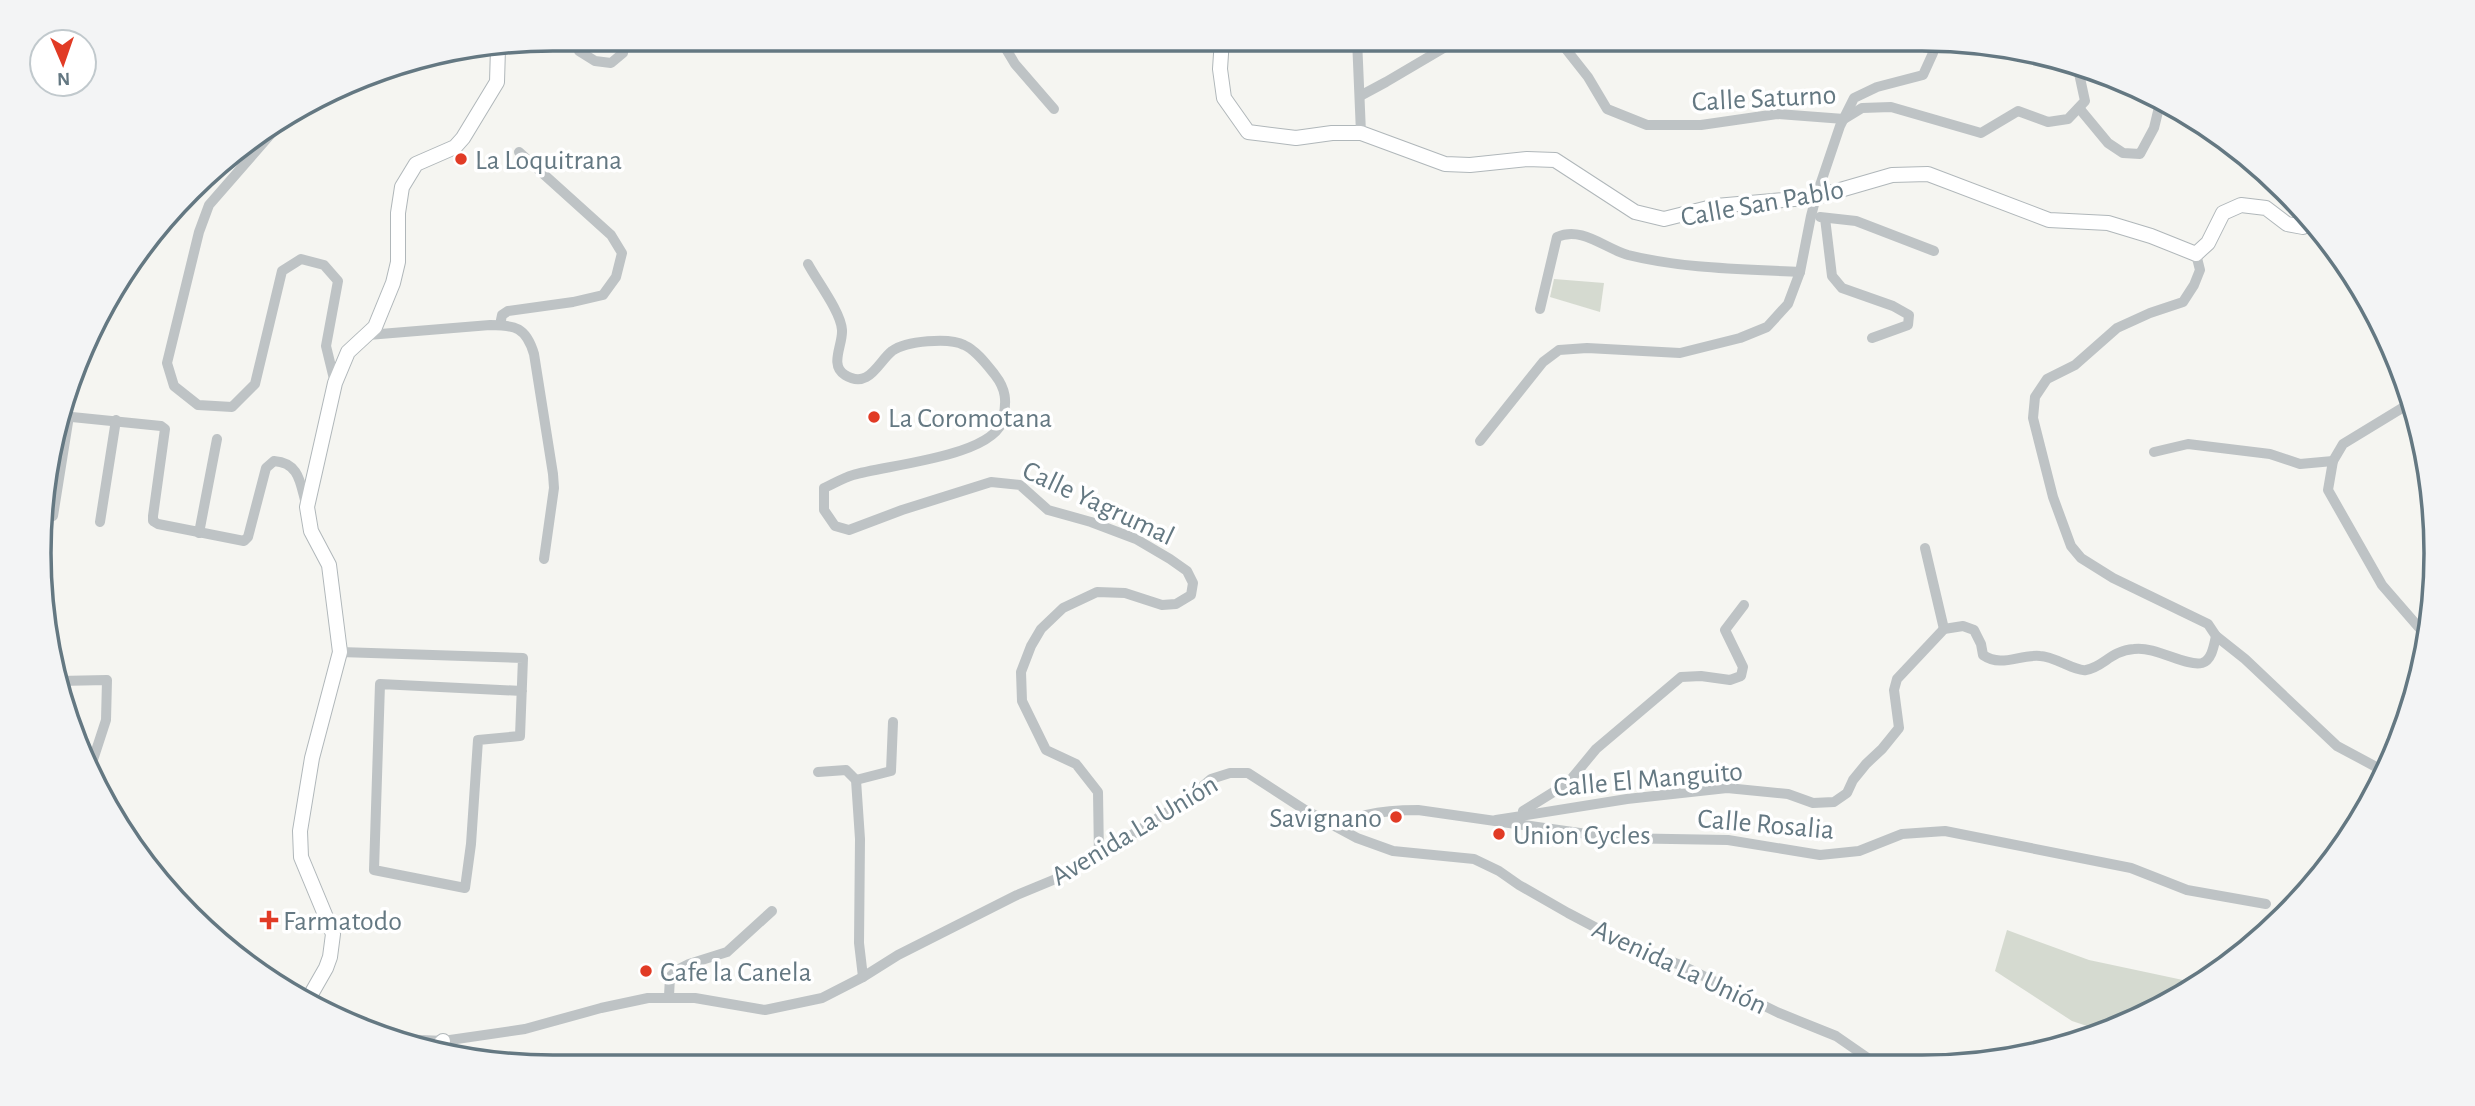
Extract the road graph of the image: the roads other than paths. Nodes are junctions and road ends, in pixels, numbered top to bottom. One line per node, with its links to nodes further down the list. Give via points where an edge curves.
1 (579, 51): 2 (street, via 595,61 611,62)
2 (623, 51)
3 (1008, 51): 13 (street)
4 (1221, 51): 16 (street, Calle San Pablo, via 1224,98 1248,132 1296,138)
5 (1358, 51): 11 (street)
6 (1437, 51): 11 (street)
7 (1568, 51): 15 (street, Calle Saturno, via 1607,109 1647,125 1701,125 1777,114)
8 (1932, 51): 15 (street, via 1923,75 1854,98)
9 (498, 54): 29 (street, via 498,82 463,138 416,164 402,187 398,262)
10 (2080, 76): 12 (street, via 2085,101)
11 (1360, 96): 16 (street)
12 (2079, 108): 14 (street, via 2108,143 2123,153 2140,153); 15 (street, Calle Saturno, via 2068,119 2048,122 2018,111 1981,133 1891,107 1862,108)
13 (1054, 109)
14 (2158, 110)
15 (1844, 119): 19 (street)
16 (1361, 133): 19 (street, Calle San Pablo, via 1445,164 1555,160 1636,212 1664,219 1716,206)
17 (263, 143): 31 (street, via 209,205 167,363 174,386 198,405 232,407 256,384 282,271 301,259 324,265 338,281 326,346)
18 (519, 152): 28 (street, via 611,235 622,253 615,277 603,295 508,311)
19 (1816, 197): 20 (street); 24 (street, Calle San Pablo, via 1892,175 1928,174 2049,220 2108,223)
20 (1811, 216): 21 (street); 26 (street)
21 (1825, 218): 23 (street, via 1856,221); 30 (street, via 1832,276 1842,288 1909,315 1908,325)
22 (2304, 227): 24 (street, via 2287,224 2266,208 2241,205 2223,214 2208,243)
23 (1934, 250)
24 (2196, 254): 49 (street, via 2200,270 2183,302 2117,328 2075,365 2047,379 2035,397 2033,418 2053,497 2071,546 2081,558 2208,624)
25 (808, 264): 61 (street, Calle Yagrumal, via 842,330 837,363 842,374 855,379 870,375 892,351 946,341 965,345 987,365 1002,385 1007,403 1002,425 985,439 920,463 853,475 824,488 824,510 835,526 849,530 990,482 1020,485 1048,510 1136,539 1187,571 1193,583 1191,595 1176,604 1097,592 1063,608 1041,629 1021,672 1022,701 1046,750 1076,765 1098,792)
26 (1800, 272): 27 (street, via 1675,265 1625,254 1581,234 1565,234 1557,237); 36 (street, via 1788,304 1767,327 1740,338 1680,353 1559,350 1543,362)
27 (1540, 309)
28 (500, 325): 29 (street); 45 (street, via 519,328 534,354 554,488)
29 (368, 335): 31 (street, via 348,352)
30 (1872, 338)
31 (335, 383): 40 (street)
32 (2403, 408): 39 (street, via 2343,444)
33 (70, 416): 34 (street)
34 (116, 420): 42 (street); 43 (street, via 165,429 153,521)
35 (217, 439): 43 (street)
36 (1480, 441)
37 (62, 447): 41 (street)
38 (2154, 452): 39 (street, via 2188,444 2270,454 2300,464)
39 (2333, 461): 47 (street, via 2328,490 2382,585)
40 (307, 507): 43 (street, via 296,469 287,462 274,461 266,468 248,537 238,541); 50 (street, via 311,531 329,565)
41 (53, 516)
42 (100, 522)
43 (199, 533)
44 (1925, 548): 48 (street)
45 (544, 559)
46 (1744, 605): 58 (street, via 1725,630 1743,667 1741,676 1730,680 1681,677 1596,749 1568,783)
47 (2419, 627)
48 (1944, 629): 49 (street, via 1963,626 1974,630 1983,655 1990,660 2006,662 2041,655 2080,671 2094,668 2122,650 2145,648 2204,663); 58 (street, Calle El Manguito, via 1897,679 1899,728 1847,793 1834,802 1813,803 1788,794 1727,788)
49 (2216, 636): 55 (street, via 2337,746)
50 (340, 652): 52 (street, via 523,659); 65 (street, via 312,758 300,831 301,857 333,934 330,957)
51 (67, 681): 54 (street, via 107,680 106,720)
52 (522, 691): 52 (street, via 520,736 478,740 465,888 374,870 380,684)
53 (893, 722): 57 (street, via 891,771)
54 (94, 756)
55 (2376, 767)
56 (818, 772): 57 (street, via 846,770)
57 (856, 780): 64 (street)
58 (1517, 815): 59 (street, Calle El Manguito)
59 (1496, 820): 60 (street, Calle Rosalia, via 1393,810 1347,821); 62 (street, Calle Rosalia, via 1615,838 1728,840 1820,855 1859,851 1902,834 1945,831 2131,868 2188,890)
60 (1340, 828): 61 (street, Avenida La Unión, via 1248,773 1230,773 1211,779); 68 (street, Avenida La Unión, via 1393,851 1474,859 1625,943 1836,1036)
61 (1099, 856): 64 (street, Avenida La Unión, via 898,955)
62 (2266, 904)
63 (772, 911): 66 (street, via 727,952 677,970 670,977)
64 (863, 977): 66 (street, Avenida La Unión, via 822,998 765,1010)
65 (311, 993)
66 (669, 996): 67 (street, Avenida La Unión)
67 (446, 1044)
68 (1863, 1055)

